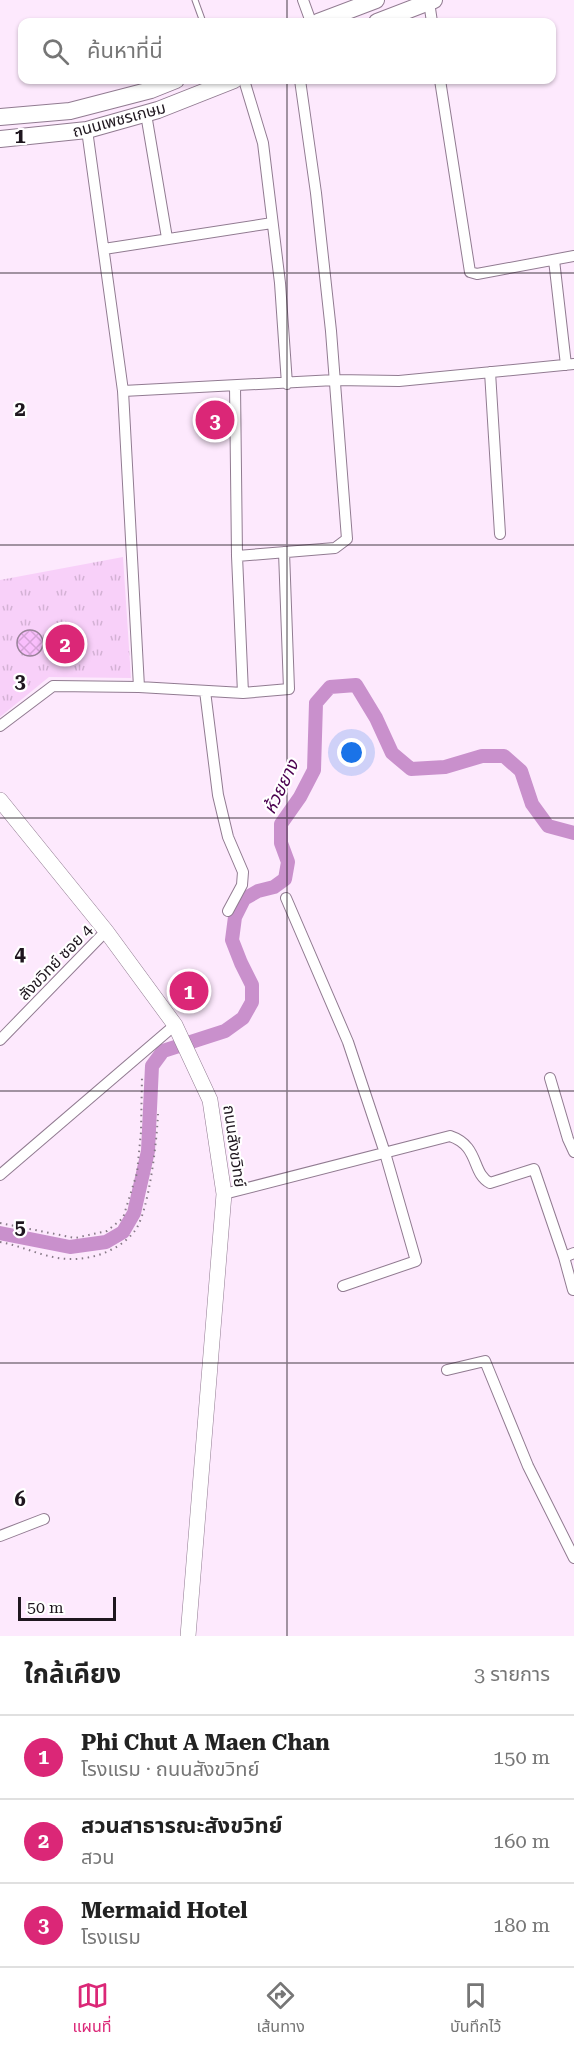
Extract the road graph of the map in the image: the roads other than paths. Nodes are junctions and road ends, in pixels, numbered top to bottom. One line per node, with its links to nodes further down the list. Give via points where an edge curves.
1 (195, 0): 5 (lane)
2 (303, 0): 6 (street)
3 (376, 0): 7 (main road)
4 (431, 1): 8 (main road); 9 (street)
5 (202, 18)
6 (310, 18)
7 (329, 18)
8 (387, 18)
9 (432, 18)
10 (166, 84): 16 (main road, ถนนเพชรเกษม, via 70,111)
11 (224, 84): 15 (main road, ถนนเพชรเกษม)
12 (245, 84): 19 (street, via 263,143)
13 (301, 84): 26 (street)
14 (441, 84): 23 (street, via 470,272)
15 (146, 114): 17 (main road, ถนนเพชรเกษม); 20 (street)
16 (0, 117)
17 (87, 130): 18 (main road, ถนนเพชรเกษม); 21 (street)
18 (0, 139)
19 (273, 223): 20 (street); 27 (street)
20 (167, 238): 21 (street)
21 (104, 249): 29 (street)
22 (574, 256): 23 (street)
23 (554, 260): 24 (street)
24 (570, 364): 25 (street)
25 (490, 372): 26 (street, via 399,381); 30 (street)
26 (335, 380): 27 (street); 31 (street, via 347,539 335,548)
27 (287, 384): 28 (street)
28 (235, 386): 29 (street); 32 (street)
29 (123, 391): 33 (street)
30 (500, 534)
31 (284, 552): 32 (street); 35 (street, via 289,689)
32 (237, 556): 35 (street)
33 (139, 687): 34 (street); 36 (street, via 54,686)
34 (205, 691): 35 (street); 39 (street, via 218,795 228,837 243,872 242,885)
35 (243, 693)
36 (0, 726)
37 (0, 800): 40 (street, ถนนสังขวิทย์)
38 (286, 898): 45 (street, via 348,1042)
39 (228, 911)
40 (106, 931): 41 (street, ถนนสังขวิทย์); 42 (street, สังขวิทย์ ซอย 4)
41 (174, 1025): 46 (street); 47 (street, ถนนสังขวิทย์, via 210,1100)
42 (0, 1040)
43 (550, 1078): 44 (street)
44 (574, 1152)
45 (384, 1153): 47 (street); 48 (street, via 450,1136 470,1149 482,1176 490,1183 534,1169); 49 (street, via 416,1261)
46 (0, 1175)
47 (224, 1194): 55 (street, ถนนสังขวิทย์)
48 (569, 1255): 50 (street)
49 (343, 1286)
50 (573, 1290)
51 (447, 1370): 54 (street, via 485,1361 528,1466)
52 (44, 1519): 53 (street)
53 (0, 1536)
54 (574, 1558)
55 (188, 1636)

